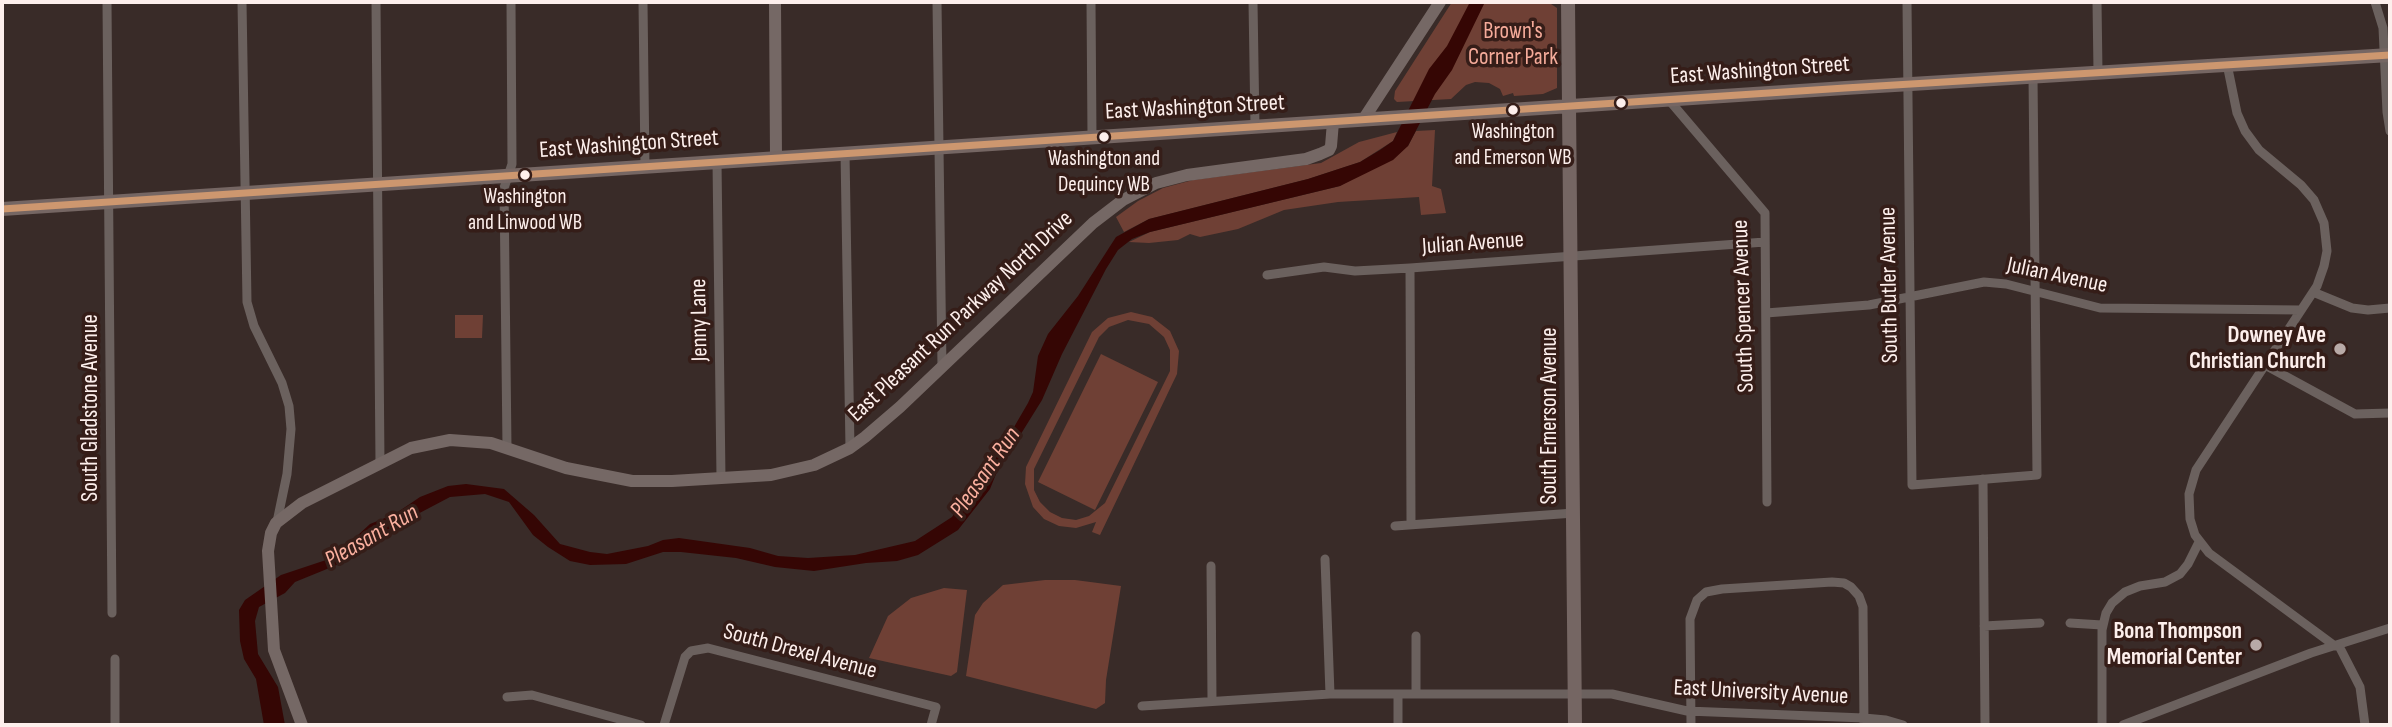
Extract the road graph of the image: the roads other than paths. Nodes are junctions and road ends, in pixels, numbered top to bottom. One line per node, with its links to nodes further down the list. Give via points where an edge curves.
1 (107, 2): 35 (street, South Gladstone Avenue)
2 (242, 2): 34 (street)
3 (376, 2): 33 (street)
4 (510, 2): 32 (street, via 512,164)
5 (643, 2): 31 (street)
6 (775, 2): 29 (street)
7 (937, 2): 27 (street)
8 (1091, 2): 26 (street)
9 (1253, 2): 24 (street)
10 (1440, 2): 22 (street)
11 (1568, 2): 21 (main road, South Emerson Avenue)
12 (1907, 2): 19 (street, South Butler Avenue)
13 (2097, 2): 17 (street)
14 (2375, 2): 15 (street)
15 (2387, 55): 16 (main road, East Washington Street); 25 (street)
16 (2227, 64): 17 (main road, East Washington Street); 41 (street, via 2245,131 2259,150 2303,187 2322,219 2326,255)
17 (2098, 72): 18 (main road, East Washington Street)
18 (2033, 76): 19 (main road, East Washington Street); 42 (street)
19 (1907, 84): 20 (main road, East Washington Street); 43 (street, South Butler Avenue)
20 (1669, 100): 21 (main road, East Washington Street); 37 (street, South Spencer Avenue, via 1765,213)
21 (1570, 107): 22 (main road, East Washington Street); 38 (main road, South Emerson Avenue)
22 (1363, 120): 23 (main road, East Washington Street)
23 (1333, 122): 24 (main road, East Washington Street); 48 (street, East Pleasant Run Parkway North Drive, via 1331,146 1320,154 1179,176 1126,198 1093,223)
24 (1255, 127): 26 (main road, East Washington Street)
25 (2390, 131)
26 (1093, 137): 27 (main road, East Washington Street)
27 (939, 147): 28 (main road, East Washington Street); 48 (street)
28 (845, 153): 29 (main road, East Washington Street); 51 (street)
29 (776, 158): 30 (main road, East Washington Street)
30 (717, 162): 31 (main road, East Washington Street); 53 (street, Jenny Lane)
31 (645, 167): 32 (main road, East Washington Street)
32 (507, 176): 33 (main road, East Washington Street); 50 (street)
33 (378, 185): 34 (main road, East Washington Street); 52 (street)
34 (244, 194): 35 (main road, East Washington Street); 57 (street, via 247,302 282,383 291,422 289,462)
35 (110, 202): 36 (main road, East Washington Street); 63 (street, South Gladstone Avenue)
36 (2, 209)
37 (1765, 242): 38 (street, Julian Avenue); 46 (street, South Spencer Avenue)
38 (1572, 257): 39 (street, Julian Avenue); 56 (main road, South Emerson Avenue)
39 (1410, 268): 40 (street, Julian Avenue, via 1355,271 1324,267); 58 (street)
40 (1267, 275)
41 (2313, 292): 44 (street, via 2352,308); 45 (street)
42 (2035, 293): 43 (street, Julian Avenue, via 1984,282); 45 (street, Julian Avenue, via 2100,308); 54 (street, via 2037,475)
43 (1909, 296): 46 (street, Julian Avenue, via 1858,306); 54 (street, South Butler Avenue, via 1912,485)
44 (2390, 308)
45 (2301, 310): 47 (street)
46 (1766, 313): 55 (street, South Spencer Avenue)
47 (2265, 365): 49 (street, via 2355,414); 60 (street, via 2193,478 2189,515)
48 (942, 367): 51 (street, East Pleasant Run Parkway North Drive)
49 (2390, 413)
50 (507, 447): 52 (street, East Pleasant Run Parkway North Drive, via 450,440 417,446); 53 (street, East Pleasant Run Parkway North Drive, via 612,478)
51 (850, 448): 53 (street, East Pleasant Run Parkway North Drive, via 795,471)
52 (380, 463): 57 (street, East Pleasant Run Parkway North Drive, via 302,503)
53 (721, 478)
54 (1983, 480): 67 (street)
55 (1767, 502)
56 (1574, 513): 58 (street); 75 (main road, South Emerson Avenue)
57 (276, 523): 82 (street, via 268,542 272,632 276,657)
58 (1411, 524): 59 (street)
59 (1395, 526)
60 (2199, 542): 66 (street, via 2180,574 2124,592 2110,606); 70 (street)
61 (1325, 559): 72 (street)
62 (1211, 566): 77 (street)
63 (112, 613)
64 (2040, 623): 67 (street)
65 (2070, 623): 66 (street)
66 (2102, 625): 91 (street)
67 (1984, 626): 90 (street)
68 (2390, 628): 70 (street)
69 (1416, 636): 74 (street)
70 (2335, 646): 92 (street); 93 (street, via 2341,648 2356,676)
71 (115, 659): 81 (street)
72 (1330, 694): 73 (street); 77 (street)
73 (1398, 694): 74 (street, East University Avenue); 86 (street)
74 (1416, 694): 75 (street, East University Avenue)
75 (1575, 694): 79 (street, East University Avenue, via 1618,694); 87 (main road, South Emerson Avenue)
76 (507, 697): 83 (street, via 532,695)
77 (1212, 701): 78 (street)
78 (1142, 706)
79 (1691, 711): 80 (street, East University Avenue); 80 (street, via 1689,619 1697,600 1706,592 1722,589 1836,582 1854,590 1863,607); 88 (street)
80 (1864, 722): 89 (street, East University Avenue)
81 (115, 725)
82 (302, 725)
83 (640, 725)
84 (664, 725): 85 (street, South Drexel Avenue, via 685,657 708,648 936,708)
85 (931, 725)
86 (1398, 725)
87 (1575, 725)
88 (1691, 725)
89 (1903, 725)
90 (1985, 725)
91 (2102, 725)
92 (2123, 725)
93 (2365, 725)

